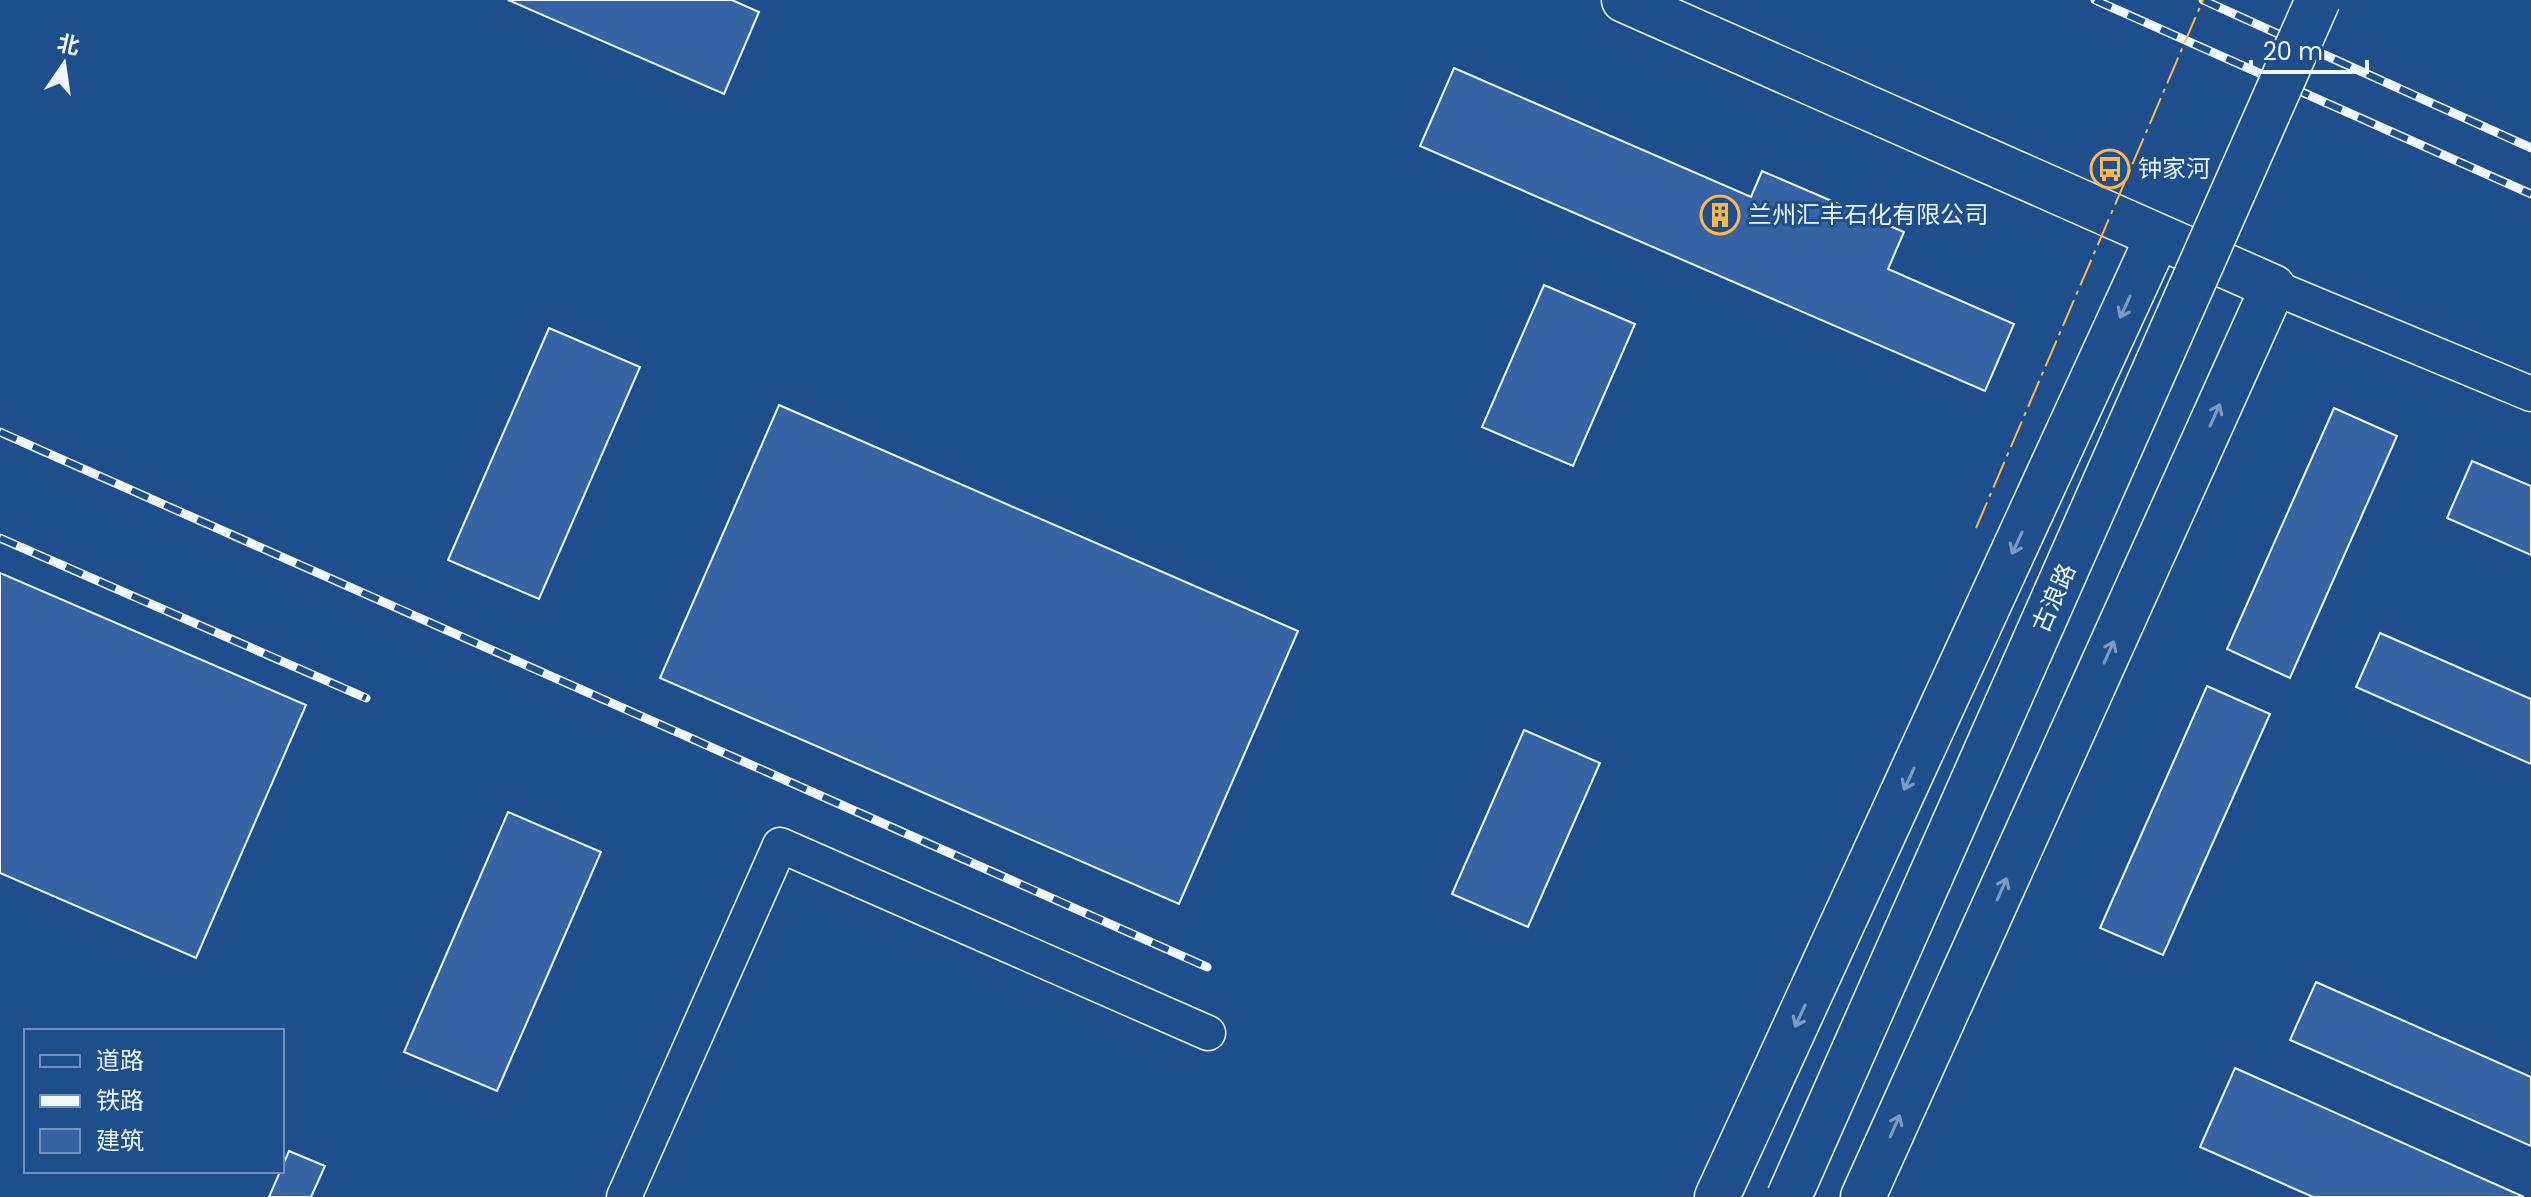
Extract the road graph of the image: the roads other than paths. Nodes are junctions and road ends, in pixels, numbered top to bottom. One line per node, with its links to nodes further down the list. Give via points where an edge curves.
1 (1624, 0): 3 (street)
2 (2318, 0): 9 (street, 古浪路, bridge)
3 (2158, 236): 4 (street); 8 (street, one-way to 8)
4 (2273, 287): 5 (street); 10 (street, one-way to 4)
5 (2531, 394)
6 (1208, 1033): 7 (street, via 780,845)
7 (624, 1197)
8 (1717, 1197)
9 (1789, 1197)
10 (1863, 1197)

